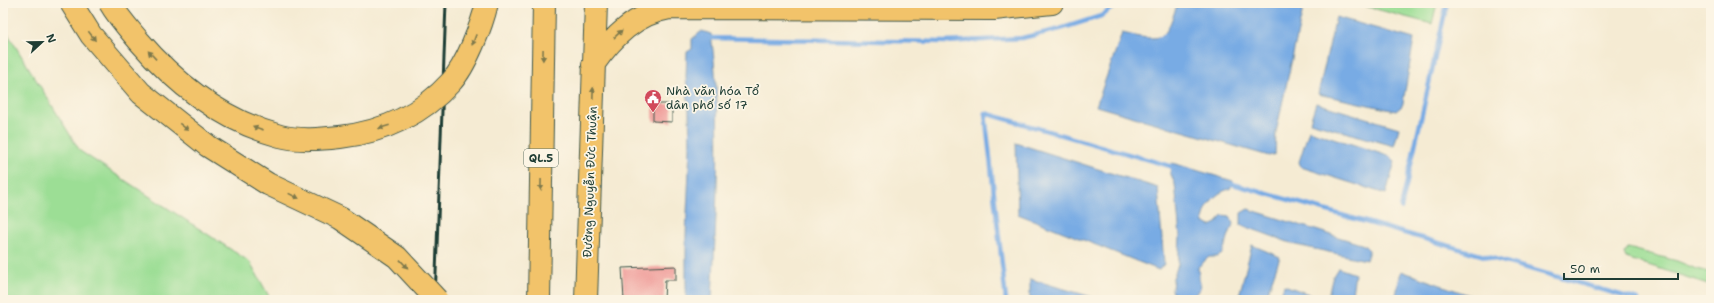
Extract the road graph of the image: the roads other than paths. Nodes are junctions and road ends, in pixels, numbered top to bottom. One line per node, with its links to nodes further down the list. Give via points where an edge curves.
1 (72, 3): 8 (highway, one-way to 8, bridge, via 91,35 141,93 208,146 268,184 340,218 397,257)
2 (110, 3): 3 (highway, one-way to 2, bridge, via 469,53 452,82 419,111 391,125 363,134 317,140 281,136 218,110 178,81 129,29)
3 (487, 3)
4 (596, 3): 7 (highway, Đường Nguyễn Đức Thuận)
5 (1052, 3): 7 (highway, one-way to 5, via 627,26 649,14 670,8 994,9)
6 (543, 7): 9 (highway, QL.5, one-way to 9)
7 (593, 65): 10 (highway, Đường Nguyễn Đức Thuận, one-way to 7)
8 (436, 300)
9 (539, 300)
10 (586, 300)

